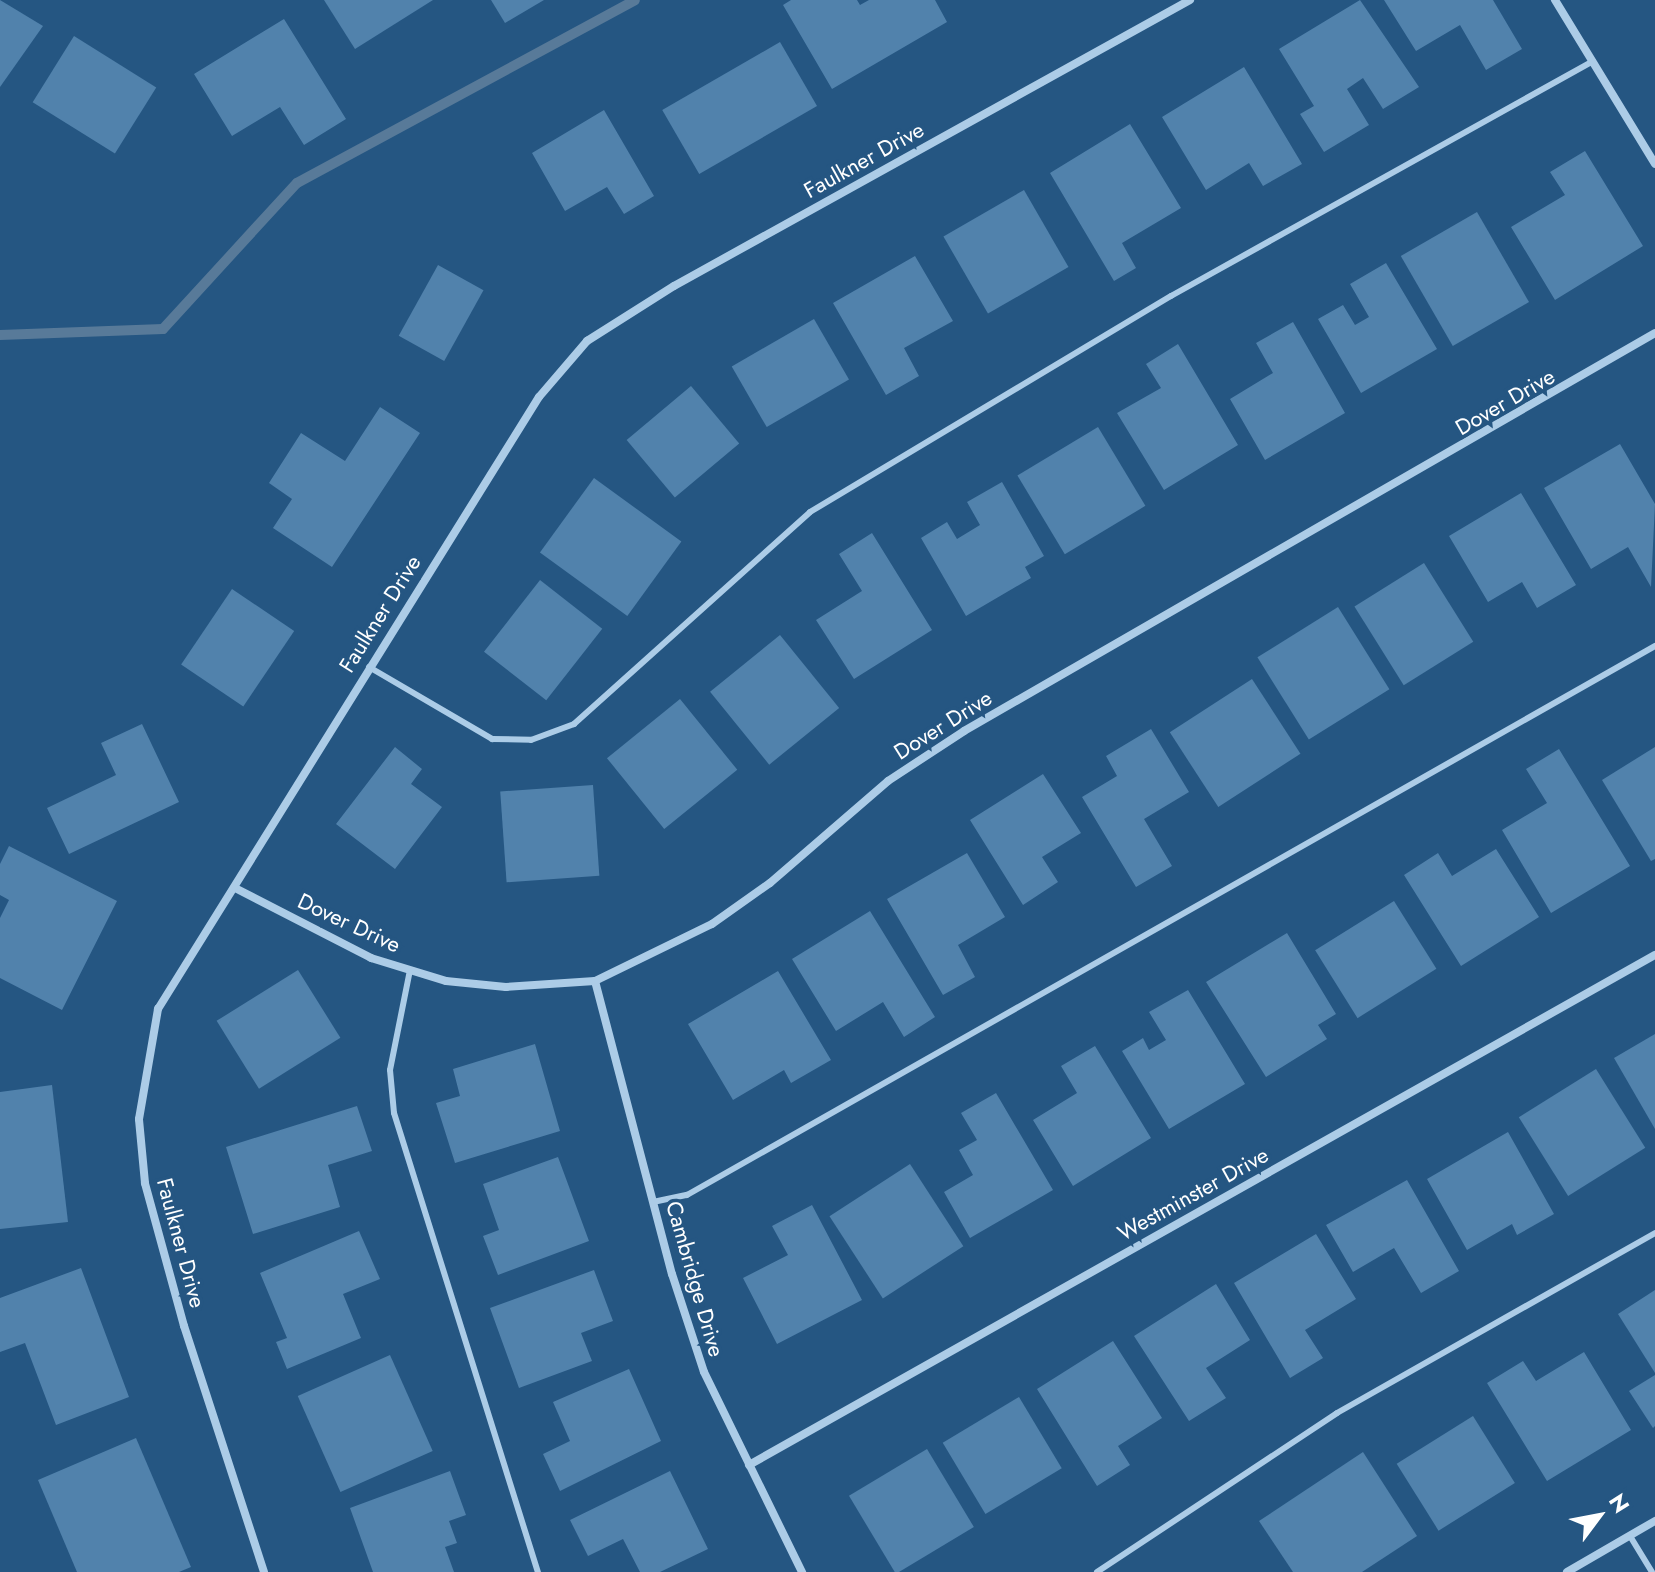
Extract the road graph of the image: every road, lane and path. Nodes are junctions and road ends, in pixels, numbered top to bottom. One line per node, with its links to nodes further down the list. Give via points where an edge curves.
1 (1190, 0): 7 (street, Faulkner Drive, via 674,286 587,341 539,397)
2 (1555, 0): 3 (street)
3 (1593, 61): 4 (street); 7 (lane, via 1171,296 810,512 574,724 531,740 492,739)
4 (1655, 164)
5 (1655, 333): 11 (street, Dover Drive, via 964,731 888,781 770,883 712,924)
6 (1655, 646): 12 (lane, via 687,1195)
7 (367, 667): 8 (street, Faulkner Drive)
8 (237, 889): 10 (street, Dover Drive, via 371,958); 17 (street, Faulkner Drive, via 158,1009 139,1119 152,1211)
9 (1655, 955): 14 (street, Westminster Drive)
10 (410, 970): 11 (street, Dover Drive, via 446,981 506,987); 18 (lane, via 390,1070 394,1113)
11 (595, 981): 12 (street, Cambridge Drive)
12 (653, 1202): 14 (street, Cambridge Drive, via 704,1372)
13 (1655, 1233): 20 (lane, via 1337,1413)
14 (749, 1465): 19 (street, Cambridge Drive)
15 (1655, 1521): 16 (street)
16 (1630, 1536): 21 (street); 22 (lane)
17 (264, 1572)
18 (538, 1572)
19 (802, 1572)
20 (1097, 1572)
21 (1567, 1572)
22 (1652, 1572)

